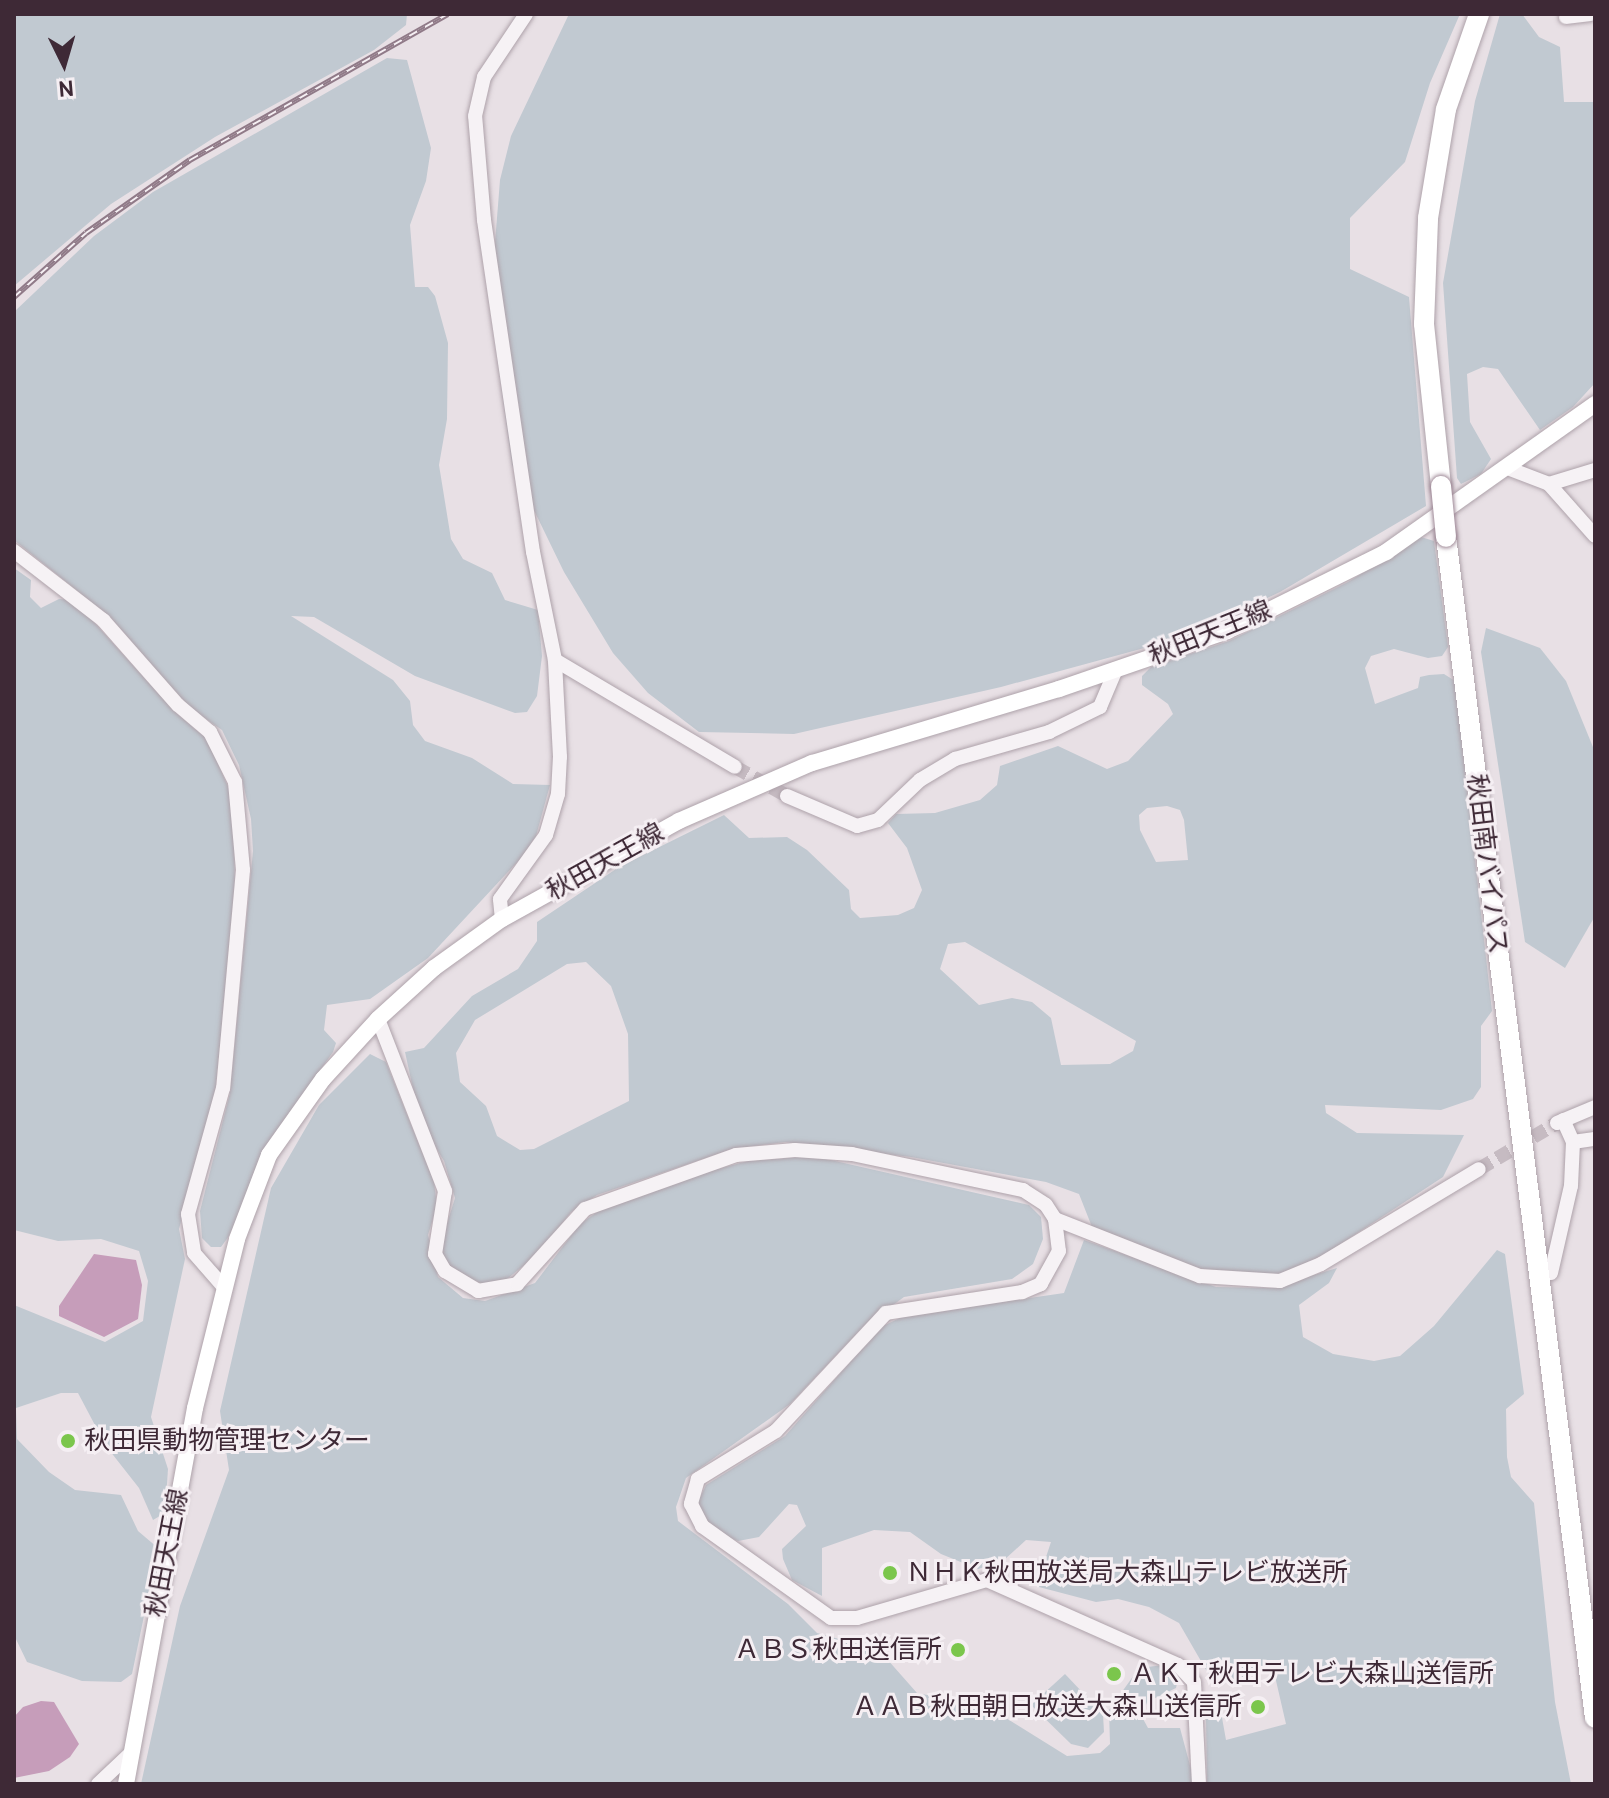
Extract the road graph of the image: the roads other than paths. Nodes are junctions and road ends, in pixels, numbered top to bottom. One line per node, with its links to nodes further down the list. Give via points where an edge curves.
1 (526, 14): 11 (street, via 484,77 475,116 484,220 533,552)
2 (1479, 14): 24 (highway, 秋田南バイパス, bridge, via 1446,109 1432,174 1424,324 1446,537)
3 (1592, 14): 4 (street)
4 (1566, 17)
5 (1595, 404): 6 (main road, 秋田天王線)
6 (1510, 469): 8 (street); 12 (main road, 秋田天王線, via 1386,552 1227,631)
7 (1595, 470): 8 (street)
8 (1549, 484): 9 (street)
9 (1595, 536)
10 (14, 551): 23 (street, via 103,620 178,705 210,732 235,782 243,870 223,1088 188,1214 194,1253)
11 (555, 660): 13 (street); 15 (street, via 558,794 546,835 500,899)
12 (1115, 671): 14 (street, via 1100,707 1049,732 955,759 920,780 878,820 857,826); 15 (main road, 秋田天王線, via 812,763 679,821)
13 (735, 767)
14 (787, 796)
15 (502, 919): 16 (main road, 秋田天王線, via 434,968)
16 (378, 1019): 21 (street, via 445,1191 435,1254 445,1271 478,1291 517,1284 585,1209 736,1155 795,1150 852,1154 1023,1190 1046,1205); 23 (main road, 秋田天王線, via 323,1079 269,1155)
17 (1595, 1107): 19 (street, via 1560,1122)
18 (1595, 1139): 19 (street)
19 (1573, 1142): 22 (street, via 1571,1186)
20 (1479, 1169): 21 (street, via 1321,1264 1280,1281 1200,1276)
21 (1055, 1219): 28 (street, via 1057,1259 1041,1284 1022,1292 886,1313 776,1431 698,1479 691,1504 702,1526 831,1618 857,1618 987,1580 1178,1665 1194,1680)
22 (1551, 1273)
23 (223, 1286): 25 (main road, 秋田天王線)
24 (1595, 1718)
25 (132, 1752): 26 (street); 27 (main road, 秋田天王線)
26 (98, 1784)
27 (126, 1784)
28 (1199, 1784)

